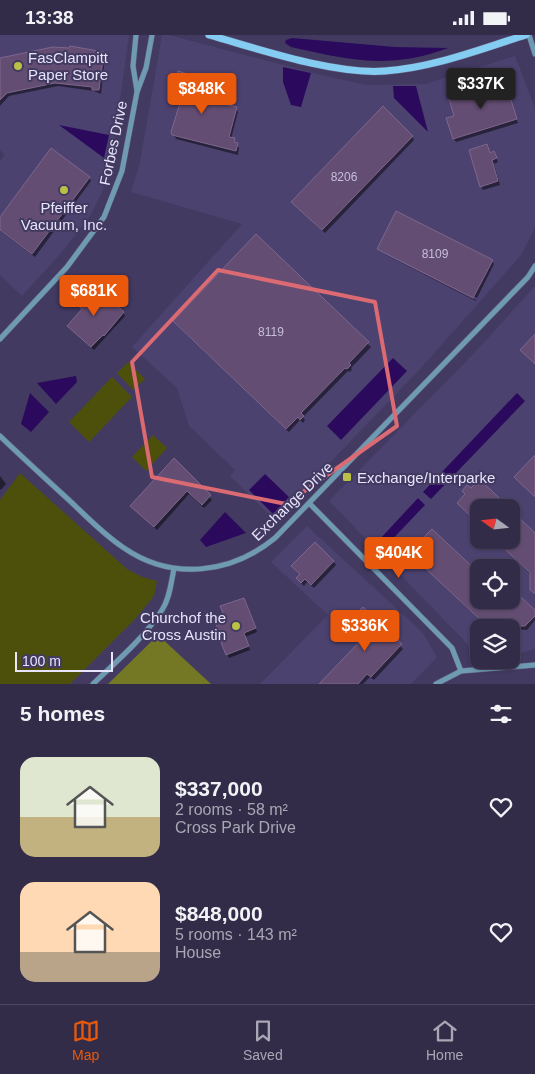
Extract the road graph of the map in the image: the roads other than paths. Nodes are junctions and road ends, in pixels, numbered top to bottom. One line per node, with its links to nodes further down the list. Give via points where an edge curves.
1 (136, 35): 6 (street, Forbes Drive, via 133,66)
2 (152, 35): 6 (street, Forbes Drive, via 146,68)
3 (209, 35): 4 (street, via 325,65 385,71 436,63)
4 (528, 35): 5 (street)
5 (535, 54)
6 (137, 92): 8 (street, Forbes Drive, via 122,171 104,217 67,267)
7 (535, 266): 10 (street, Exchange Drive)
8 (0, 339)
9 (0, 436): 11 (street, Exchange Drive, via 123,548)
10 (310, 504): 11 (street, Exchange Drive, via 275,538 244,559 211,568); 13 (street, via 452,648)
11 (174, 569): 14 (street, via 162,610)
12 (535, 665): 13 (street)
13 (461, 671): 15 (street)
14 (93, 684)
15 (436, 684)

